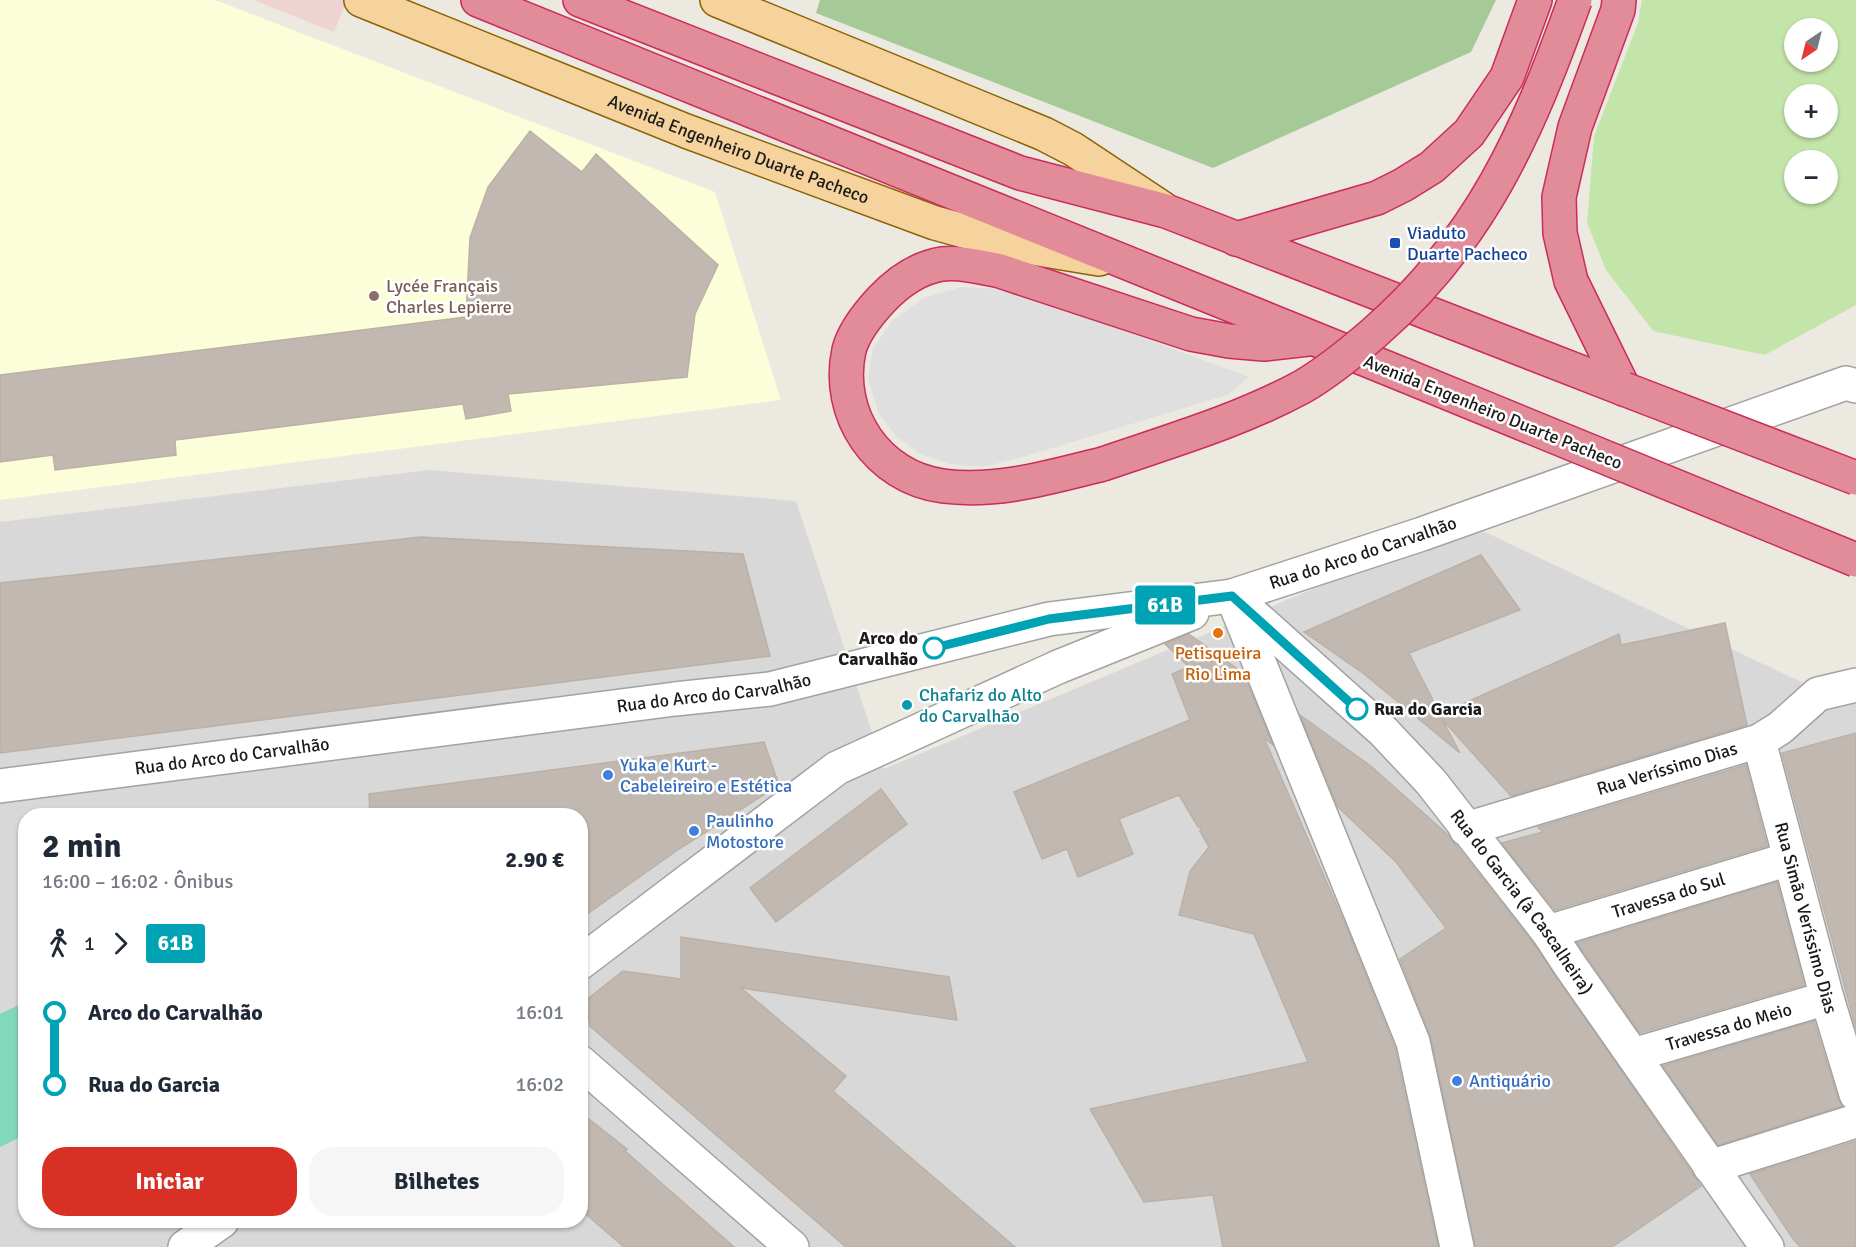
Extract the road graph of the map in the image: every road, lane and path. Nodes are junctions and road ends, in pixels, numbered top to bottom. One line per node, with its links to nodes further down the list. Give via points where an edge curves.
1 (361, 0): 10 (main road, Avenida Engenheiro Duarte Pacheco, via 697,136 935,223 1015,245)
2 (478, 0): 10 (highway, Avenida Engenheiro Duarte Pacheco)
3 (580, 0): 8 (highway, via 1020,173)
4 (717, 0): 8 (main road, via 1044,134 1074,149)
5 (1535, 0): 9 (highway, via 1507,77 1469,133 1432,167 1377,198)
6 (1575, 0): 11 (highway, bridge, via 1530,116 1502,175 1475,219 1449,255 1387,322 1340,362 1302,387 1219,425 1103,464 1017,484 974,488 940,486 912,478 891,465 870,445 855,422 848,395 850,348 862,322 894,286 941,264 968,264 1000,271 1191,334 1229,342 1264,344)
7 (1619, 0): 13 (highway, via 1575,127 1559,197 1560,232 1570,281)
8 (1166, 211): 9 (highway)
9 (1236, 238): 13 (highway)
10 (1129, 264): 11 (highway, Avenida Engenheiro Duarte Pacheco)
11 (1312, 339): 15 (highway, Avenida Engenheiro Duarte Pacheco, bridge)
12 (1853, 381): 16 (street, Rua do Arco do Carvalhão, via 1422,534)
13 (1624, 389): 14 (highway, bridge)
14 (1856, 478)
15 (1856, 560)
16 (1232, 596): 19 (street, Rua do Arco do Carvalhão, via 1049,619 770,689); 20 (street, Rua do Garcia (à Cascalheira), via 1383,731 1431,782); 23 (street, via 1058,667 837,768); 33 (street, via 1413,1042)
17 (1856, 685): 18 (street, Rua Veríssimo Dias, via 1818,694)
18 (1759, 741): 20 (street, Rua Veríssimo Dias); 21 (street, Rua Simão Veríssimo Dias)
19 (0, 786)
20 (1466, 829): 22 (street, Rua do Garcia (à Cascalheira))
21 (1789, 859): 22 (street, Travessa do Sul); 24 (street, Rua Simão Veríssimo Dias)
22 (1548, 932): 25 (street, Rua do Garcia (à Cascalheira))
23 (588, 957)
24 (1827, 998): 25 (street, Travessa do Meio); 27 (street, Rua Simão Veríssimo Dias)
25 (1633, 1055): 29 (street, Rua do Garcia (à Cascalheira))
26 (588, 1069): 32 (street)
27 (1856, 1094)
28 (1856, 1121): 29 (street)
29 (1710, 1167): 34 (street, Rua do Garcia (à Cascalheira))
30 (212, 1228): 31 (street)
31 (185, 1247)
32 (792, 1247)
33 (1456, 1247)
34 (1767, 1247)

